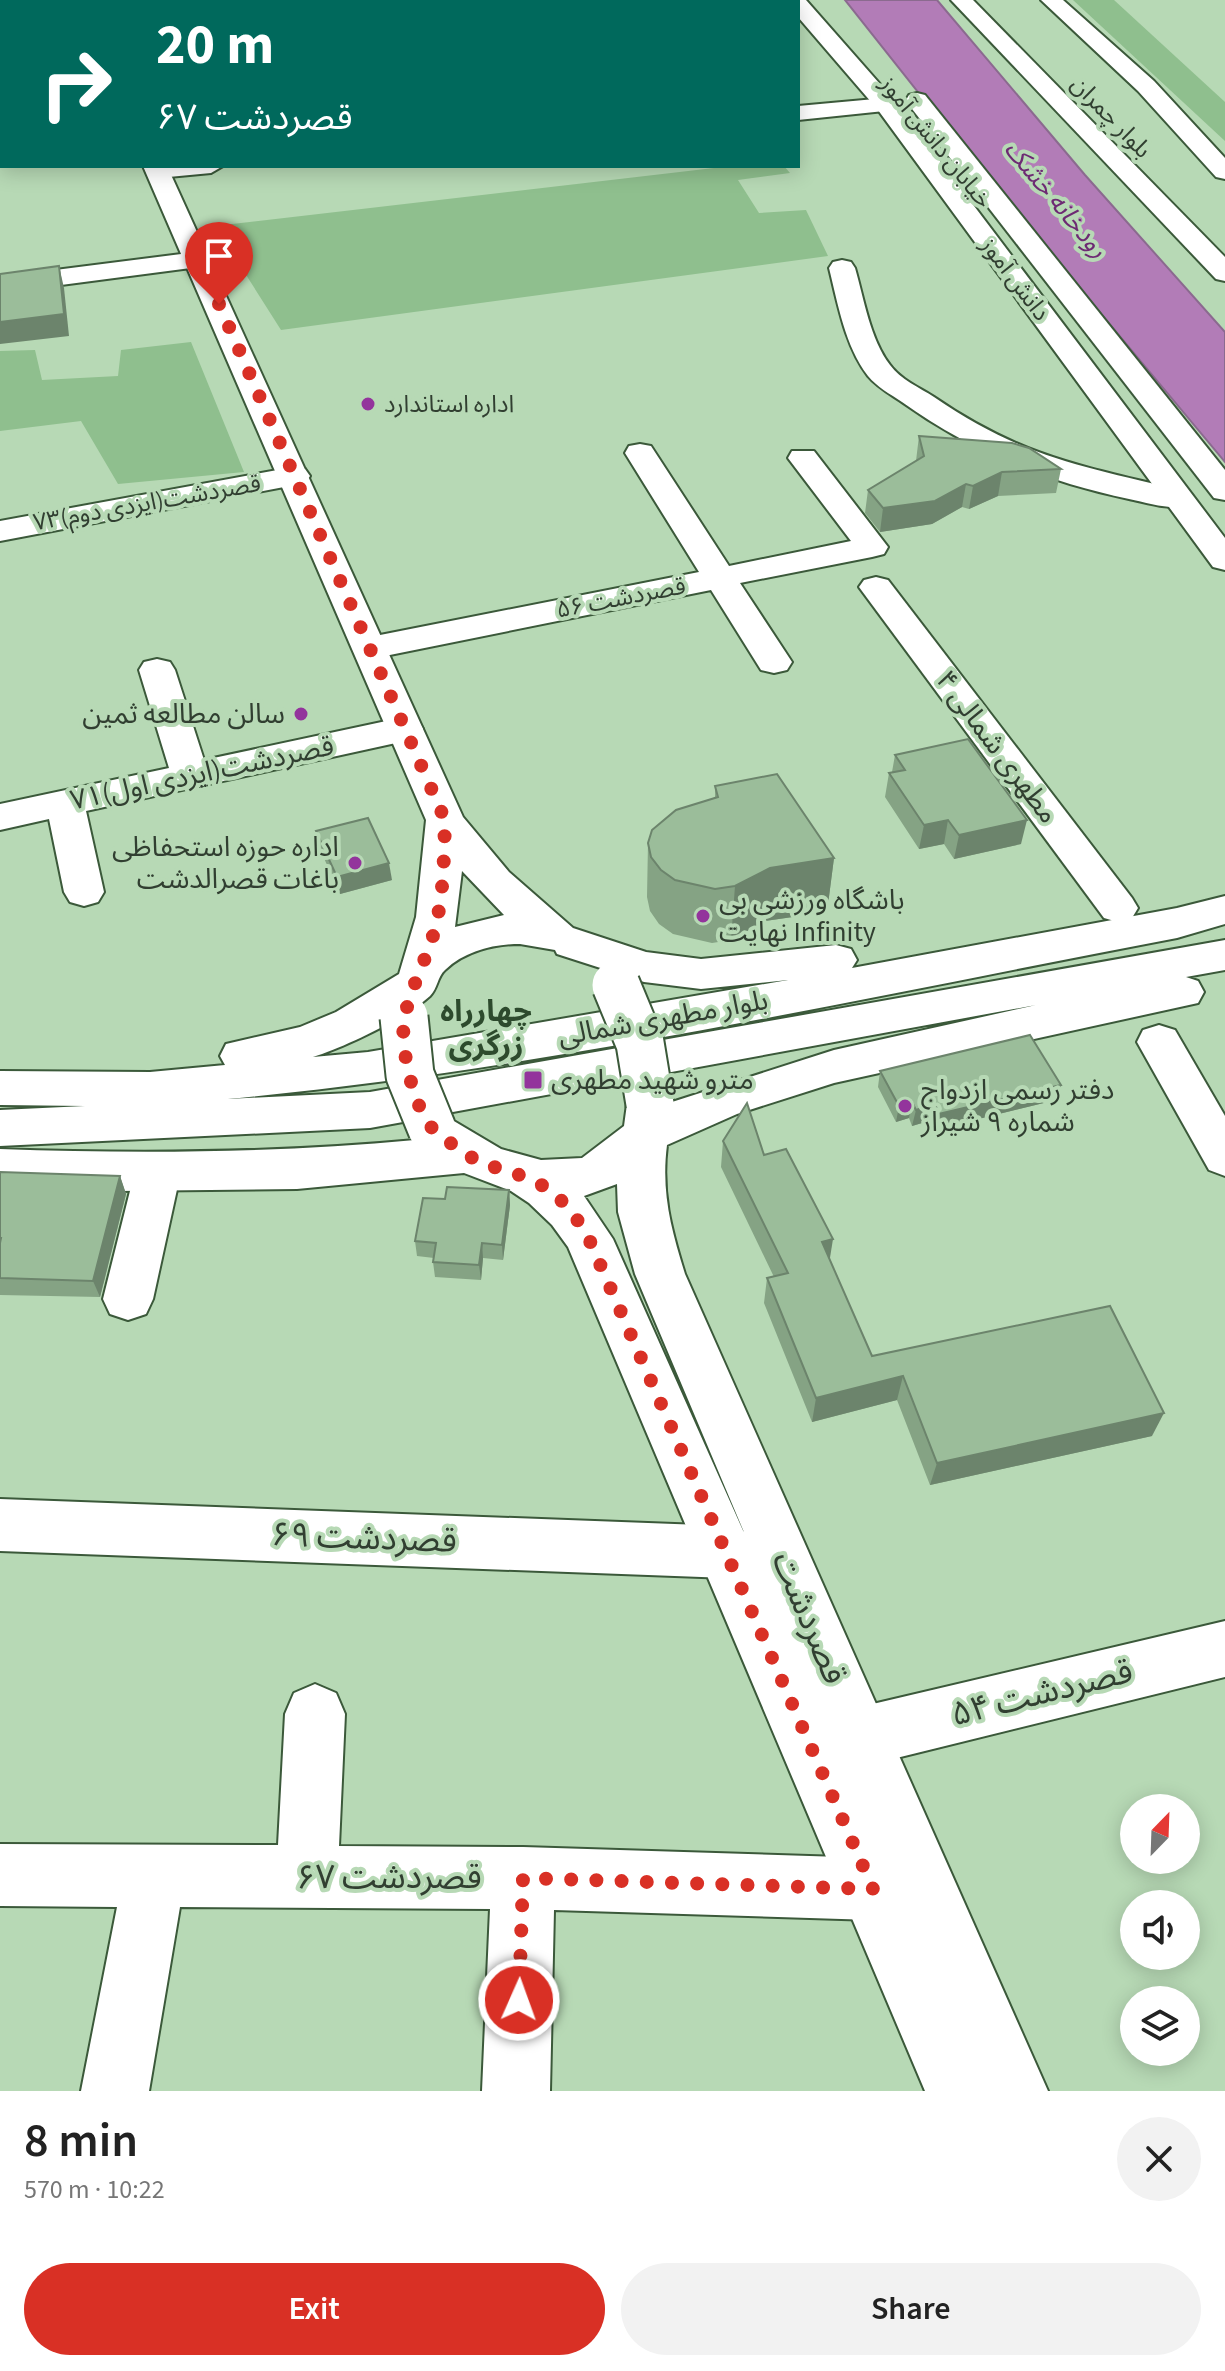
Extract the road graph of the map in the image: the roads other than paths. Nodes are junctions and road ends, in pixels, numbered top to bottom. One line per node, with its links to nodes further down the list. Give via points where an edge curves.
1 (824, 0): 19 (main road, خیابان دانش آموز)
2 (961, 0): 12 (main road)
3 (1051, 0): 9 (main road, بلوار چمران, via 1146,86)
4 (800, 7): 6 (main road, دانش آموز)
5 (900, 80): 17 (main road, خیابان دانش آموز)
6 (886, 105): 7 (main road); 18 (main road, دانش آموز)
7 (800, 113)
8 (157, 168): 10 (main road)
9 (1225, 172)
10 (197, 260): 13 (main road); 16 (main road)
11 (842, 268): 18 (main road, via 854,314 880,371 937,414 1020,461 1109,487)
12 (1225, 273)
13 (0, 285)
14 (640, 453): 22 (main road)
15 (803, 458): 22 (main road, ۵۶ قصردشت, via 872,547)
16 (294, 476): 20 (main road, ۷۳قصردشت(ایزدی دوم)); 24 (main road)
17 (1225, 491)
18 (1177, 499): 21 (main road, دانش آموز)
19 (1225, 513)
20 (0, 531)
21 (1225, 560)
22 (720, 578): 24 (main road, ۵۶ قصردشت); 25 (main road)
23 (876, 587): 34 (main road, ۴ مطهری شمالی)
24 (370, 648): 27 (main road)
25 (774, 662)
26 (157, 670): 28 (main road)
27 (405, 729): 28 (main road, ۷۱قصردشت(ایزدی اول)); 31 (main road)
28 (190, 775): 29 (main road, ۷۱قصردشت(ایزدی اول))
29 (65, 802): 30 (main road, ۷۱قصردشت(ایزدی اول)); 32 (main road)
30 (0, 817)
31 (445, 820): 36 (main road, via 472,860 512,902); 39 (main road, via 435,927)
32 (84, 892)
33 (1225, 895): 34 (main road)
34 (1118, 908): 36 (main road, via 825,962 701,974 644,967)
35 (1225, 910): 42 (main road, بلوار مطهرى شمالى, via 717,1009 368,1069 150,1089)
36 (563, 939): 39 (main road, via 521,926 482,932 446,946); 43 (main road, bridge, via 589,954 616,985 632,1015 647,1063)
37 (1225, 955): 44 (main road, بلوار مطهرى شمالى, via 370,1110)
38 (1225, 983): 43 (main road, via 865,1059)
39 (415, 988): 41 (main road, via 308,1042 232,1058 126,1064); 45 (main road, bridge, via 408,1067 419,1106)
40 (1159, 1042): 46 (main road)
41 (0, 1059)
42 (0, 1088)
43 (647, 1120): 49 (main road, via 617,1162 586,1177); 55 (main road, قصردشت, via 642,1212 660,1274)
44 (0, 1128)
45 (450, 1142): 48 (main road, via 297,1170); 49 (main road, via 500,1172)
46 (1225, 1157)
47 (0, 1168): 48 (main road)
48 (158, 1171): 50 (main road)
49 (526, 1177): 52 (main road, قصردشت, via 574,1213 589,1239)
50 (128, 1299)
51 (0, 1525): 52 (main road, ۶۹ قصردشت)
52 (728, 1552): 60 (main road, قصردشت)
53 (1225, 1649): 55 (main road, ۵۴ قصردشت)
54 (315, 1714): 58 (main road)
55 (860, 1737): 64 (main road, قصردشت)
56 (0, 1875): 57 (main road, ۶۷ قصردشت)
57 (154, 1876): 58 (main road, ۶۷ قصردشت); 61 (main road)
58 (307, 1876): 59 (main road, ۶۷ قصردشت)
59 (523, 1878): 60 (main road, ۶۷ قصردشت); 62 (main road)
60 (873, 1889): 63 (main road, قصردشت)
61 (115, 2091)
62 (516, 2091)
63 (959, 2091)
64 (1014, 2091)

